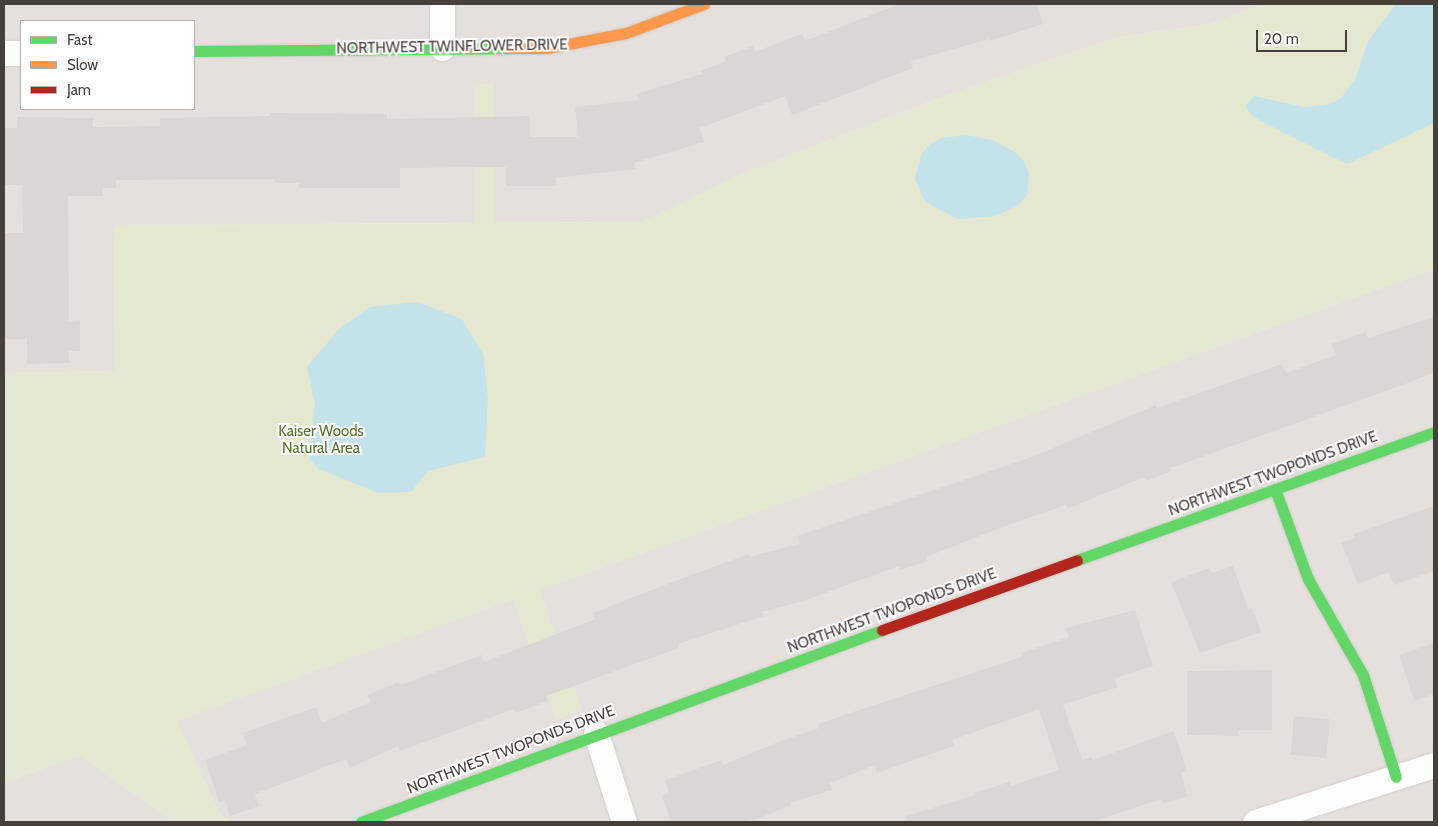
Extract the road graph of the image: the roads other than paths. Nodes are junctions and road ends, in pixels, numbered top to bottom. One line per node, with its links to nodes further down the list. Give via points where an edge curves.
1 (442, 4): 3 (street)
2 (704, 4): 3 (street, NORTHWEST TWINFLOWER DRIVE, via 626,33 577,44 547,48)
3 (442, 48): 4 (street, NORTHWEST TWINFLOWER DRIVE)
4 (195, 51)
5 (20, 53): 6 (street)
6 (4, 54)
7 (1434, 432): 8 (street, NORTHWEST TWOPONDS DRIVE)
8 (1275, 489): 9 (street, NORTHWEST TWOPONDS DRIVE); 11 (street, via 1308,579 1363,675)
9 (596, 733): 12 (street, NORTHWEST TWOPONDS DRIVE); 13 (street)
10 (1434, 765): 11 (street)
11 (1396, 777): 14 (street)
12 (361, 822)
13 (624, 822)
14 (1255, 822)

